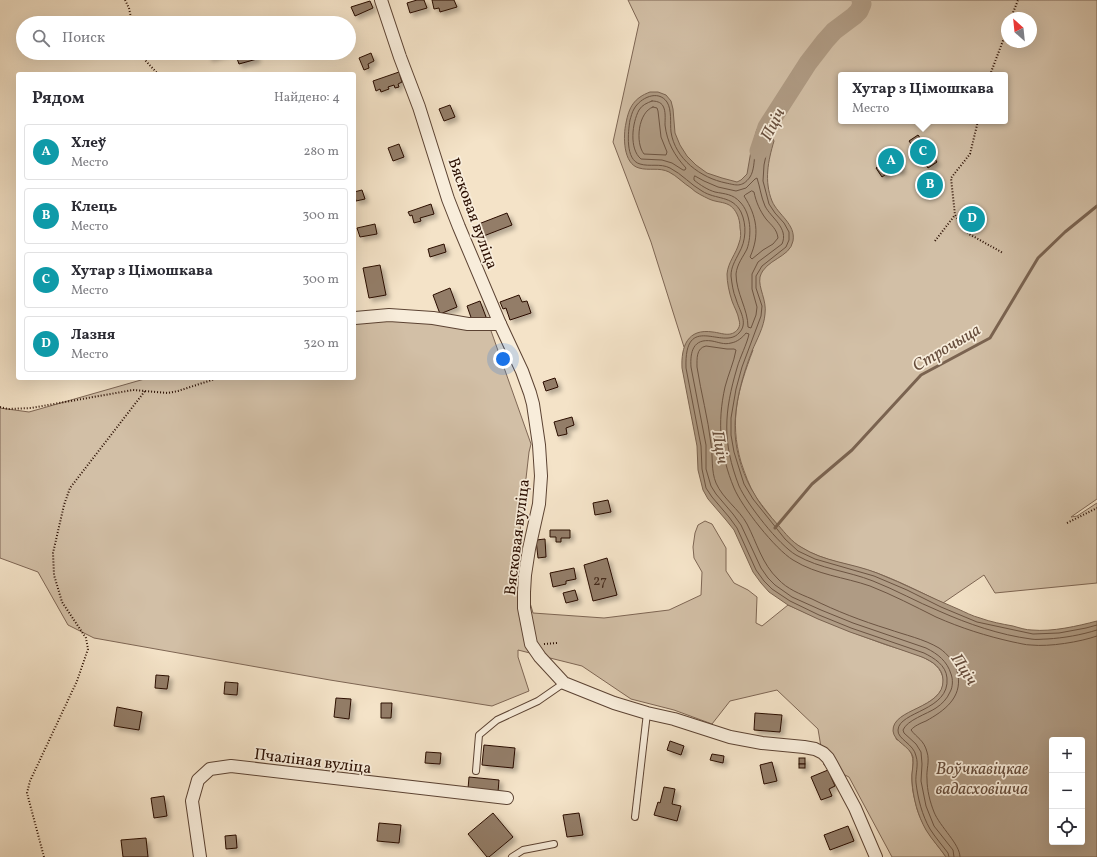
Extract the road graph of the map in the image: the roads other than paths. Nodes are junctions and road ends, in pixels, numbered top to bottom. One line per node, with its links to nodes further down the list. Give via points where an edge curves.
1 (381, 0): 3 (street, Вясковая вуліца, via 456,220)
2 (356, 318): 3 (street, via 389,315 468,324)
3 (500, 324): 4 (street, Вясковая вуліца, via 530,394 539,446 539,504 525,575 524,608 527,627 534,650)
4 (564, 682): 5 (street, Вясковая вуліца, via 614,703); 6 (lane, via 538,701 497,720 479,735)
5 (647, 713): 8 (lane); 12 (street, Вясковая вуліца, via 730,737 804,747 823,753 836,771 855,808)
6 (476, 771)
7 (507, 798): 10 (street, Пчаліная вуліца, via 231,766 210,769 198,780 192,801)
8 (635, 818)
9 (554, 844): 11 (lane, via 523,850)
10 (200, 857)
11 (512, 857)
12 (876, 857)

